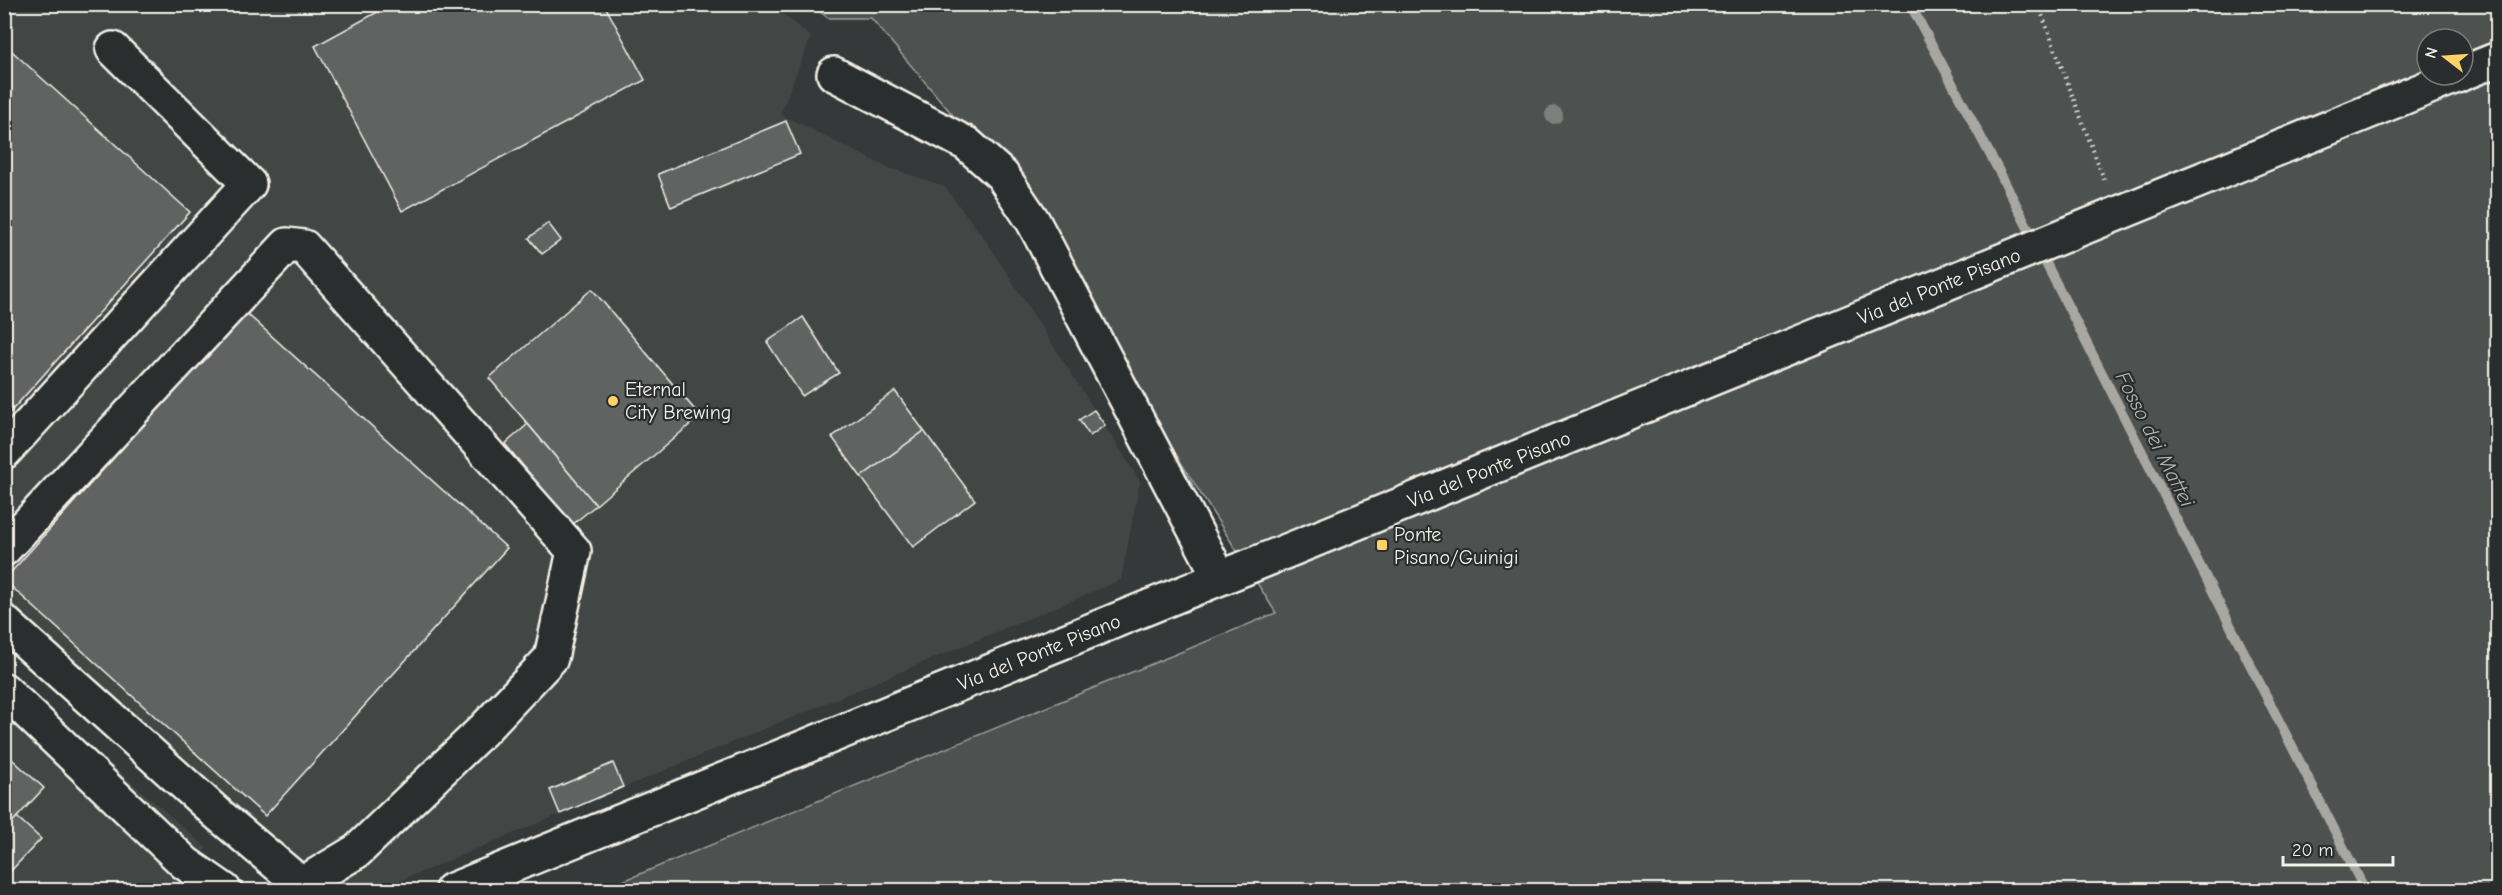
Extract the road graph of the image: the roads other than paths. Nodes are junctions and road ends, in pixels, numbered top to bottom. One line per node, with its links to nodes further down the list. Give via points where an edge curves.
1 (113, 49): 6 (street, via 249,184)
2 (2498, 59): 3 (street)
3 (2475, 68)
4 (834, 74): 8 (street, via 967,144 1002,175 1033,221)
5 (2429, 87): 8 (street, Via del Ponte Pisano)
6 (4, 452)
7 (4, 549): 11 (street, via 287,245 304,247 574,551 551,658 483,730 357,851)
8 (1220, 578): 13 (street, Via del Ponte Pisano)
9 (4, 622): 11 (street)
10 (4, 690): 12 (street, via 186,863)
11 (297, 888)
12 (224, 891)
13 (452, 891)

